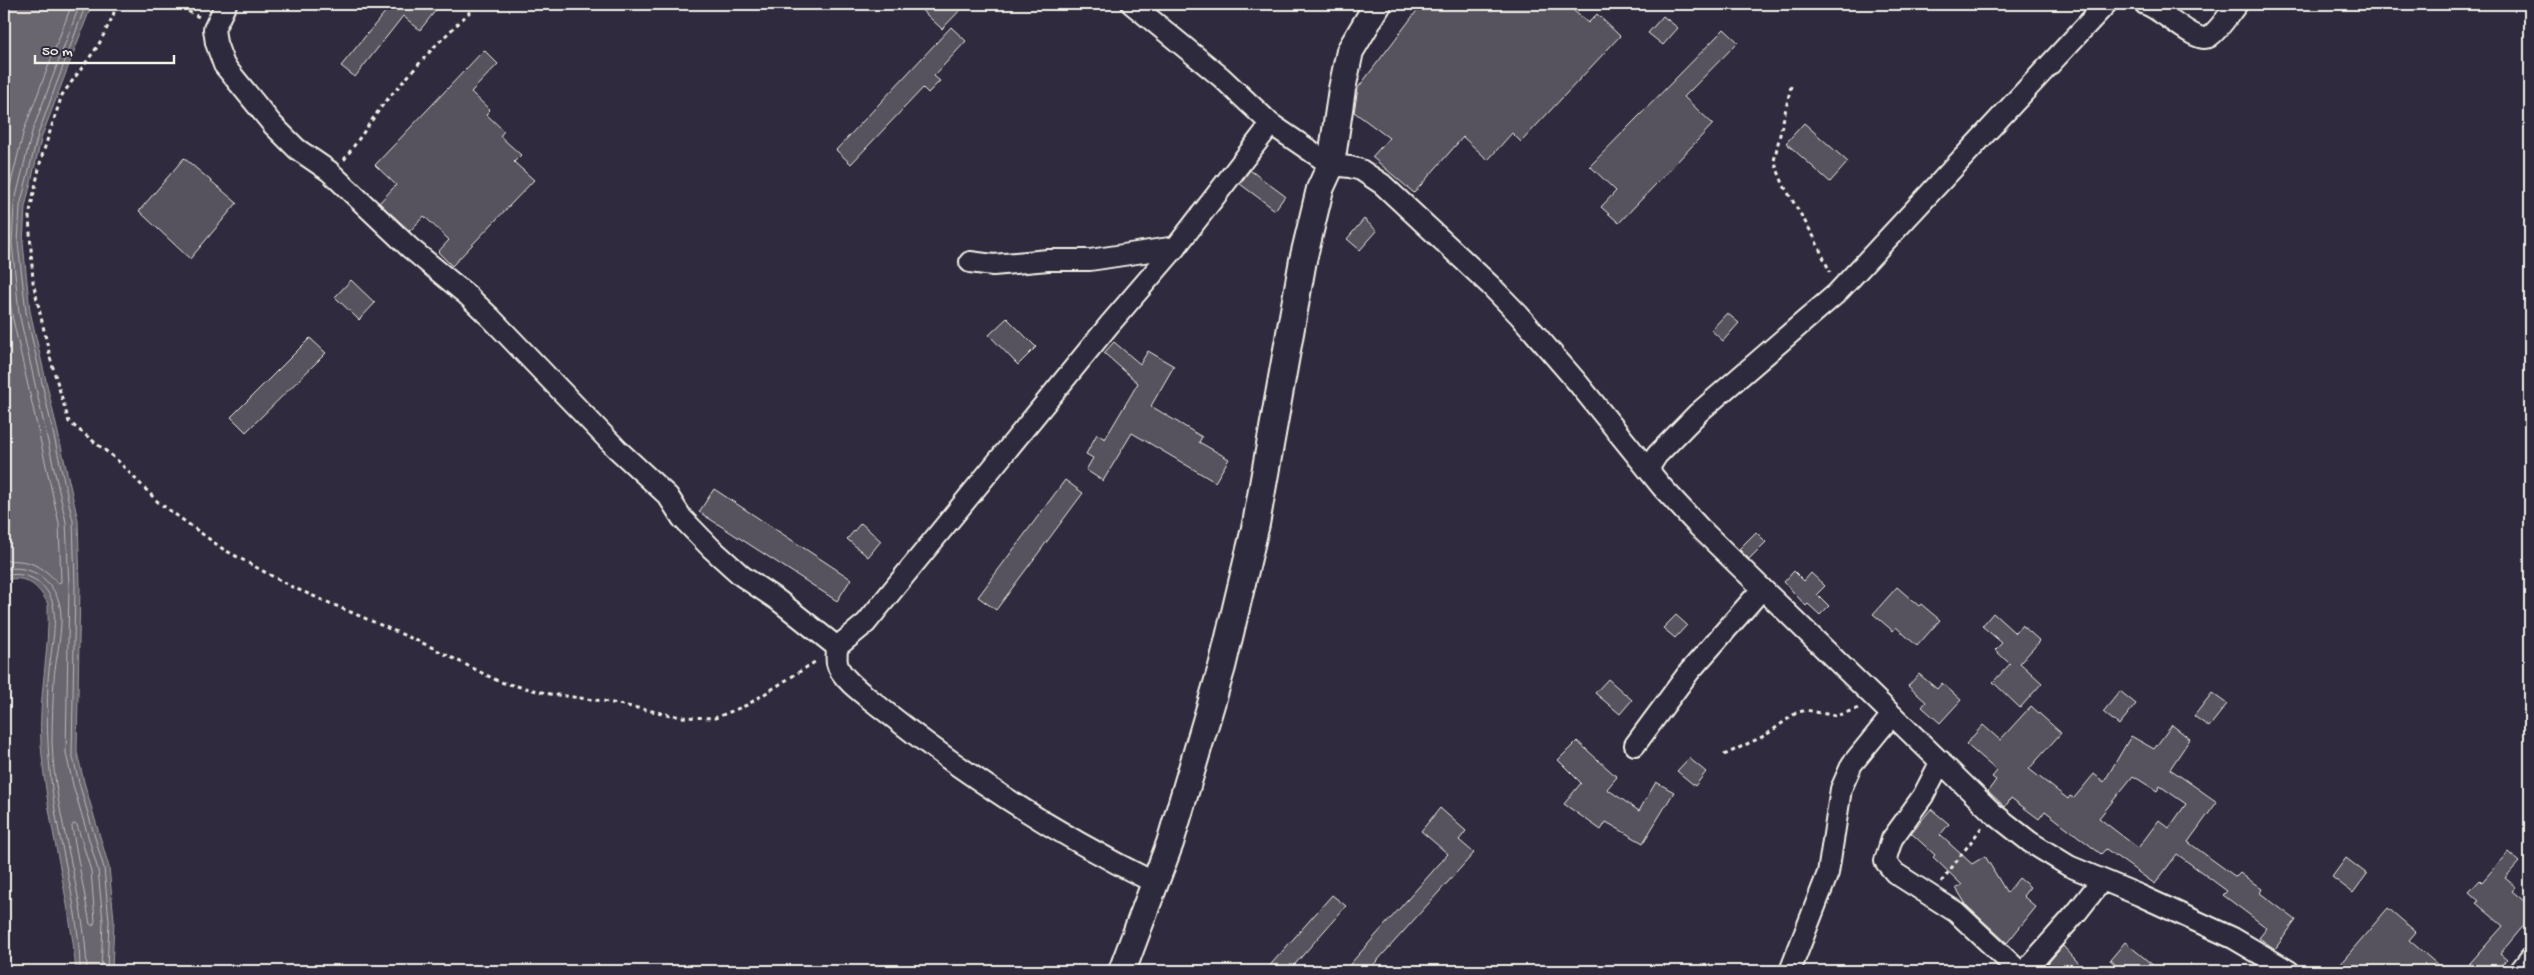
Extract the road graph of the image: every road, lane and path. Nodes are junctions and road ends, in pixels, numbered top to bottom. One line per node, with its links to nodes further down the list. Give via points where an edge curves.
1 (116, 4): 20 (path, via 98,46 62,95 41,159 29,216 30,248 37,299 69,422 116,459 158,502 223,549 290,586 427,645 500,682 550,694 682,717 715,718 747,705)
2 (174, 4): 10 (path, via 197,15)
3 (226, 4): 10 (street)
4 (478, 4): 14 (path, via 384,103 347,156)
5 (1132, 4): 12 (street, via 1221,77)
6 (1378, 4): 13 (street, via 1350,51)
7 (2106, 4): 17 (street)
8 (2145, 4): 9 (street, via 2202,39 2214,32)
9 (2237, 4)
10 (214, 29): 14 (street, via 224,65 238,83 297,149)
11 (1791, 86): 17 (path, via 1774,161 1837,284)
12 (1271, 124): 13 (street); 15 (street)
13 (1331, 165): 18 (street, via 1361,170 1382,184 1490,286 1542,341); 28 (street, via 1320,189 1303,260 1256,524 1237,606 1202,738)
14 (330, 171): 20 (street, via 410,248 490,316 617,449 668,496 682,518 711,548 742,576)
15 (1176, 247): 16 (street, via 1099,259 993,265); 20 (street, via 866,623)
16 (970, 262)
17 (1838, 294): 18 (street, via 1698,414 1657,455)
18 (1648, 469): 19 (street, via 1699,527)
19 (1762, 589): 21 (street); 23 (street, via 1689,672)
20 (837, 648): 28 (street, via 836,663 847,680 910,731 1076,842)
21 (1874, 699): 22 (street); 24 (path, via 1855,711 1836,716 1806,710 1796,713 1766,735)
22 (1892, 715): 25 (street); 32 (street, via 1852,764 1841,789 1828,874)
23 (1635, 745)
24 (1724, 756)
25 (1941, 761): 26 (street); 29 (street, via 1924,796 1892,839 1886,855 1894,873)
26 (1993, 813): 27 (street, via 2052,856); 29 (path)
27 (2102, 880): 34 (street); 35 (street, via 2233,938)
28 (1155, 883): 31 (street)
29 (1930, 897): 33 (street, via 1956,912)
30 (2530, 958): 36 (street)
31 (1122, 971)
32 (1790, 971)
33 (2020, 971)
34 (2025, 971)
35 (2289, 971)
36 (2520, 971)

